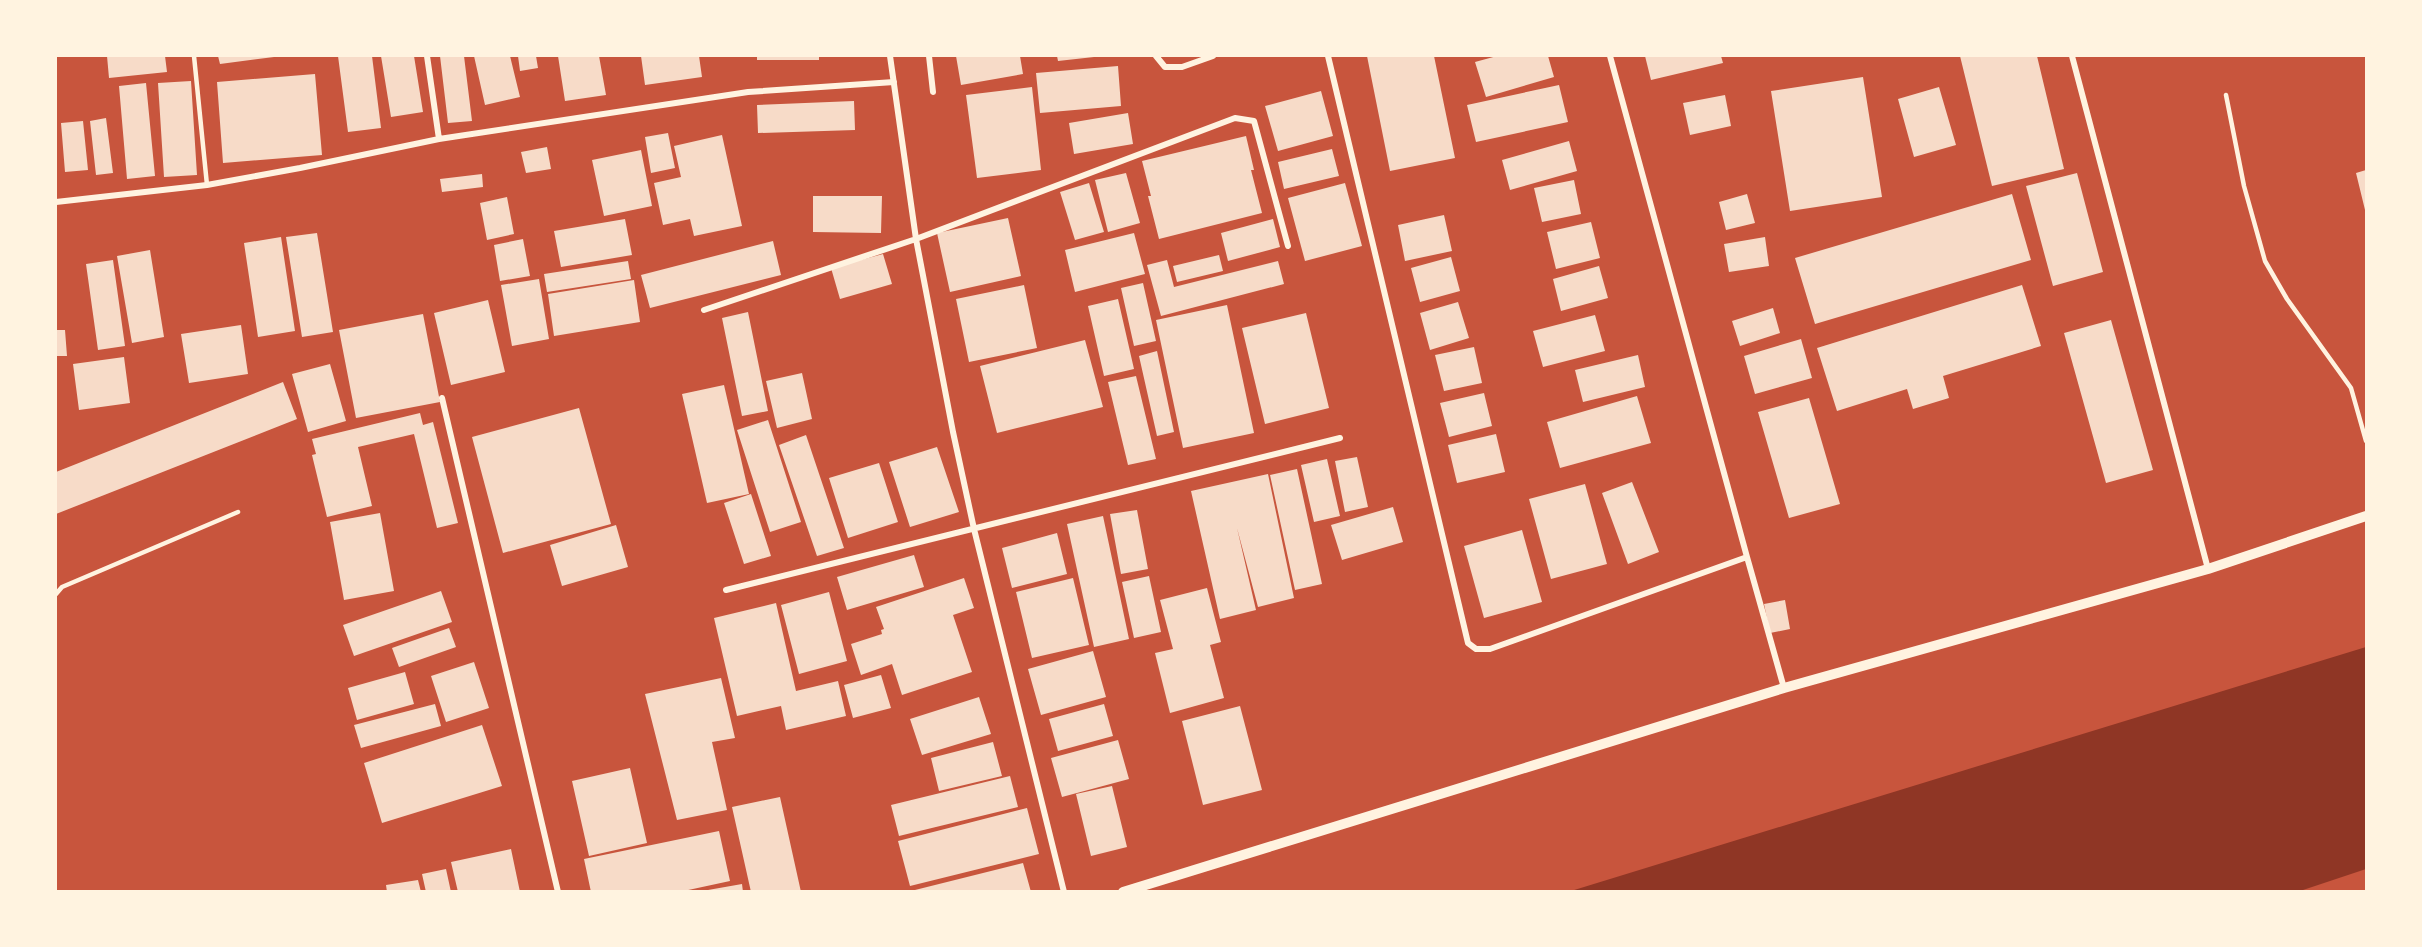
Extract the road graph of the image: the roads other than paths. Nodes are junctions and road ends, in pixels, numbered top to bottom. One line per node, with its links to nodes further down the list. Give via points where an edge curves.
1 (194, 56): 14 (lane)
2 (427, 56): 13 (street)
3 (890, 56): 10 (street)
4 (929, 56): 11 (street)
5 (1156, 56): 6 (street, via 1165,67 1182,67)
6 (1213, 56)
7 (1328, 56): 25 (street, via 1468,643 1476,649 1490,649)
8 (1611, 56): 25 (street)
9 (2072, 56): 26 (street)
10 (894, 82): 13 (street, via 747,92); 16 (street)
11 (933, 92)
12 (2226, 95): 21 (lane, via 2244,186 2265,261 2287,300 2351,387)
13 (439, 139): 14 (street)
14 (207, 185): 15 (street)
15 (56, 202)
16 (916, 239): 17 (street, via 1198,130 1245,118 1254,121); 18 (street); 24 (street)
17 (1288, 246)
18 (704, 310)
19 (442, 398): 30 (street)
20 (1340, 438): 24 (street)
21 (2367, 441)
22 (238, 512): 28 (lane, via 62,587)
23 (2367, 516): 26 (street)
24 (974, 529): 27 (street); 31 (street)
25 (1747, 557): 29 (street)
26 (2208, 569): 29 (street)
27 (726, 590)
28 (56, 594)
29 (1784, 688): 32 (street)
30 (558, 891)
31 (1064, 891)
32 (1123, 891)

